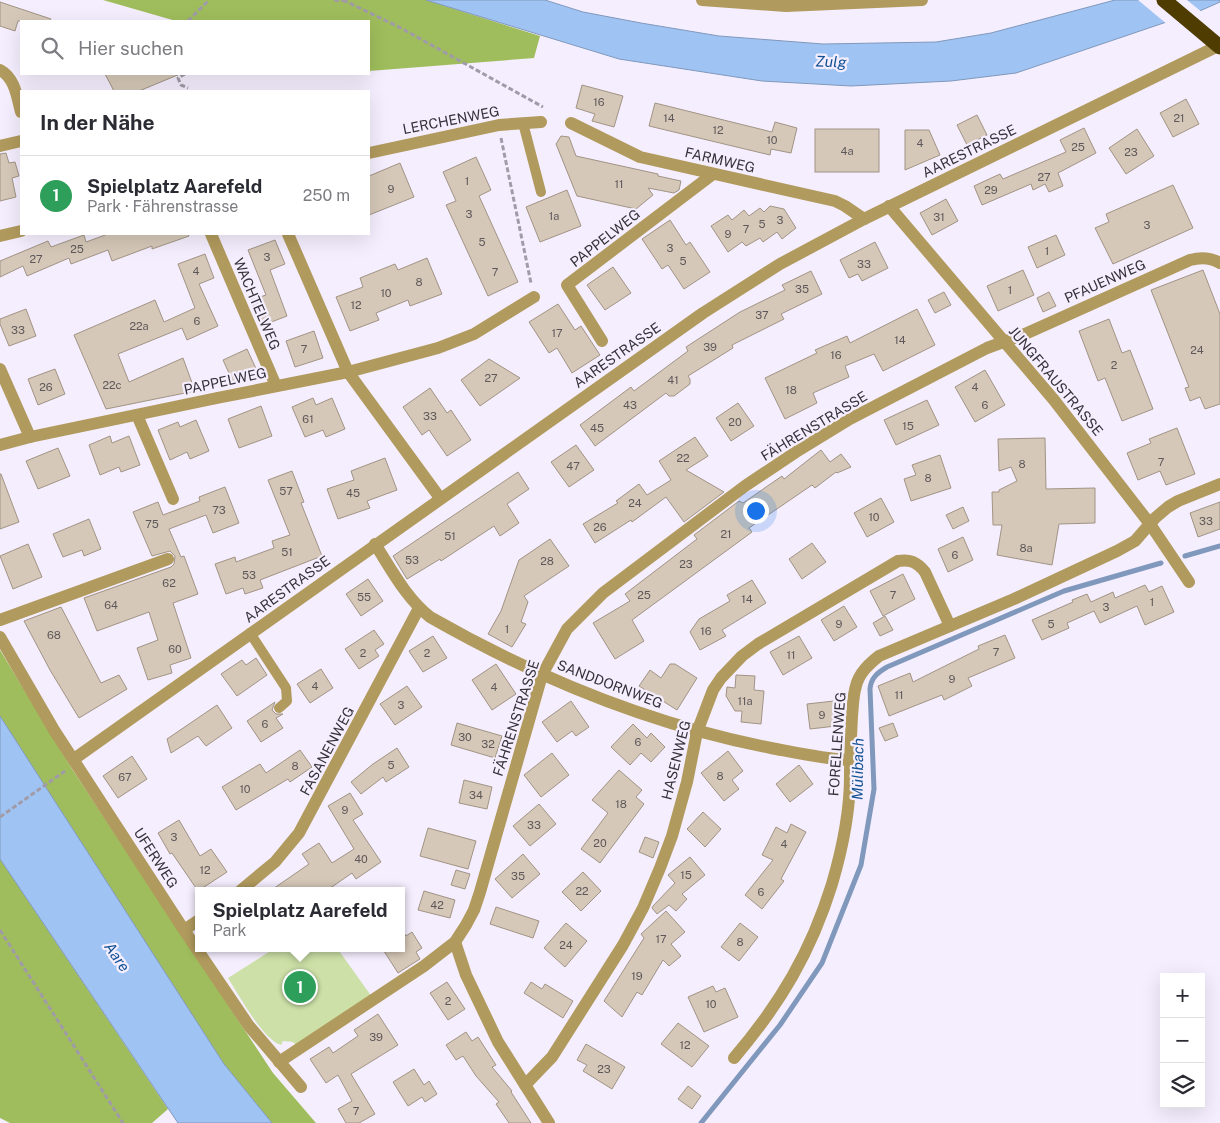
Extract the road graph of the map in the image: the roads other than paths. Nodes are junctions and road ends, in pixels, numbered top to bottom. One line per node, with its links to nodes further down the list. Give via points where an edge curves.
1 (702, 0): 4 (street, via 786,6)
2 (922, 0): 4 (street)
3 (1164, 0): 5 (highway, bridge)
4 (822, 3)
5 (1220, 46): 16 (street, AARESTRASSE)
6 (0, 70): 7 (street, via 15,87)
7 (20, 108)
8 (540, 122): 9 (street, LERCHENWEG)
9 (523, 123): 13 (street, LERCHENWEG); 15 (lane)
10 (571, 123): 14 (street, FARMWEG, via 640,157)
11 (20, 141): 12 (street)
12 (0, 146)
13 (370, 152)
14 (713, 174): 17 (street, FARMWEG, via 840,203); 24 (street, PAPPELWEG, via 567,286)
15 (540, 192)
16 (889, 206): 17 (street, AARESTRASSE); 25 (street, JUNGFRAUSTRASSE)
17 (864, 219): 33 (street, AARESTRASSE, via 780,264 703,313)
18 (20, 232): 21 (street)
19 (211, 235): 28 (street, WACHTELWEG)
20 (288, 235): 27 (street)
21 (0, 236)
22 (1220, 263): 25 (street, PFAUENWEG, via 1202,257 1190,260)
23 (534, 297): 27 (street, PAPPELWEG, via 457,341)
24 (602, 341)
25 (1003, 342): 35 (street, JUNGFRAUSTRASSE, via 1054,400); 44 (street, FÄHRENSTRASSE, via 850,419 745,486 603,593 567,630)
26 (0, 368): 30 (street)
27 (348, 372): 28 (street, PAPPELWEG); 33 (street)
28 (276, 386): 29 (street, PAPPELWEG)
29 (137, 415): 30 (street, PAPPELWEG); 34 (street)
30 (30, 437): 31 (street, PAPPELWEG)
31 (0, 445)
32 (1220, 484): 35 (street, FORELLENWEG, via 1178,501)
33 (440, 498): 36 (street, AARESTRASSE)
34 (173, 500)
35 (1150, 524): 38 (street, JUNGFRAUSTRASSE); 41 (street, FORELLENWEG, via 1135,541 1117,551)
36 (375, 544): 39 (street, SANDDORNWEG); 42 (street, AARESTRASSE)
37 (168, 559): 40 (street)
38 (1189, 582)
39 (419, 608): 44 (street, SANDDORNWEG, via 443,624); 49 (street, FASANENWEG, via 299,833 275,862)
40 (0, 620)
41 (950, 626): 46 (street, HASENWEG, via 919,565 913,561 898,561 742,656 714,690); 47 (street, FORELLENWEG, via 879,656 862,673 853,700)
42 (250, 633): 45 (lane, via 286,688 287,701); 48 (street, AARESTRASSE)
43 (0, 636): 48 (street, UFERWEG)
44 (542, 675): 46 (street, SANDDORNWEG); 52 (street, FÄHRENSTRASSE, via 474,910)
45 (279, 708)
46 (697, 732): 47 (street, SANDDORNWEG, via 820,758); 57 (street, HASENWEG, via 672,836 643,908 552,1057)
47 (850, 760): 55 (street, FORELLENWEG, via 843,835 832,883 818,923 778,1002)
48 (71, 763): 51 (street, UFERWEG)
49 (245, 887)
50 (195, 923): 51 (street)
51 (184, 930): 53 (street, UFERWEG)
52 (454, 942): 56 (street, FÄHRENSTRASSE, via 424,966); 57 (street, via 485,1016)
53 (195, 946)
54 (199, 952): 56 (street, UFERWEG, via 249,1026)
55 (734, 1058)
56 (279, 1062): 58 (street, UFERWEG)
57 (525, 1085): 59 (street)
58 (301, 1087)
59 (549, 1123)

